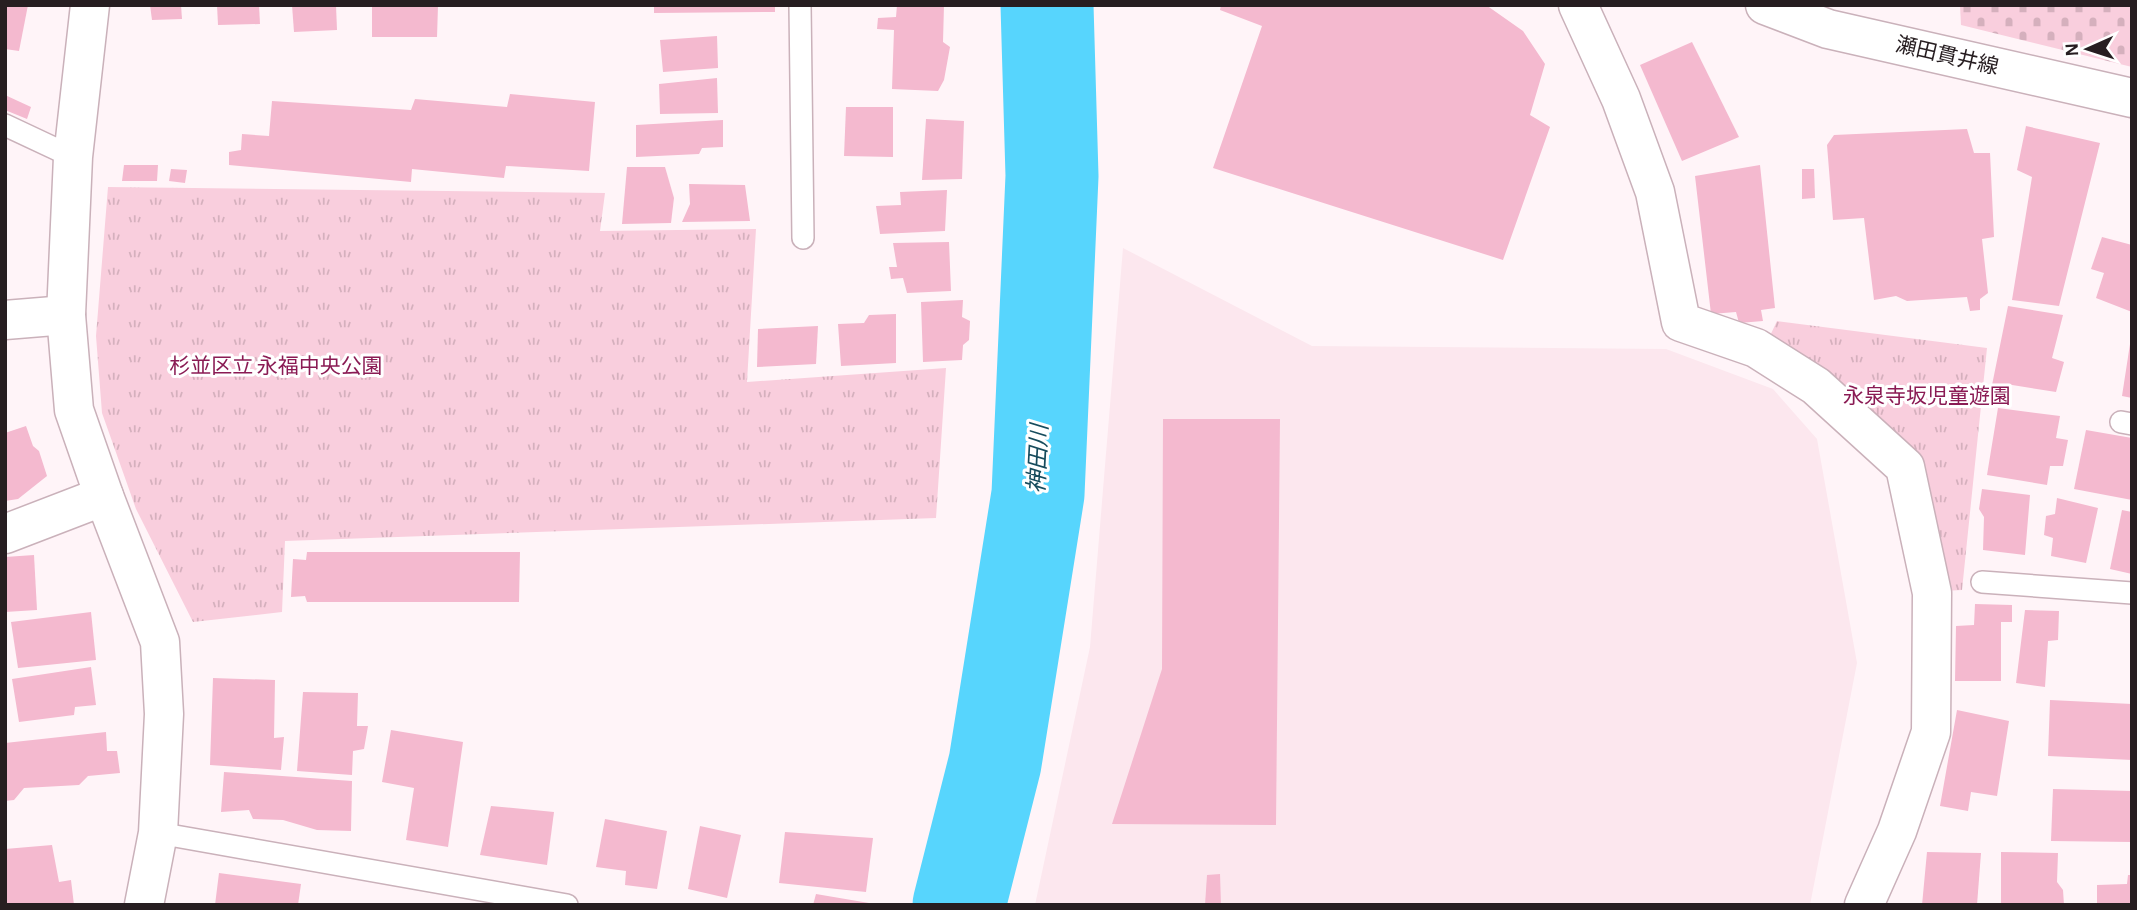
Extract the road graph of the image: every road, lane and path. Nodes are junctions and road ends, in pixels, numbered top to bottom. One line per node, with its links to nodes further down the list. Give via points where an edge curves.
1 (90, 5): 7 (street)
2 (800, 5): 8 (lane)
3 (1578, 5): 18 (street, via 1621,99 1655,192 1681,322 1756,348 1816,386 1905,467 1932,593 1931,732 1897,831)
4 (1765, 5): 5 (street, 瀬田貫井線, via 1828,29)
5 (2132, 98)
6 (5, 125): 7 (lane)
7 (73, 157): 9 (street)
8 (803, 238)
9 (66, 315): 10 (street); 11 (street, via 74,410)
10 (5, 320)
11 (104, 496): 12 (street); 15 (street, via 160,642 164,714)
12 (5, 534)
13 (1982, 582): 14 (lane)
14 (2132, 593)
15 (158, 833): 16 (street); 17 (lane)
16 (144, 905)
17 (567, 905)
18 (1864, 905)

